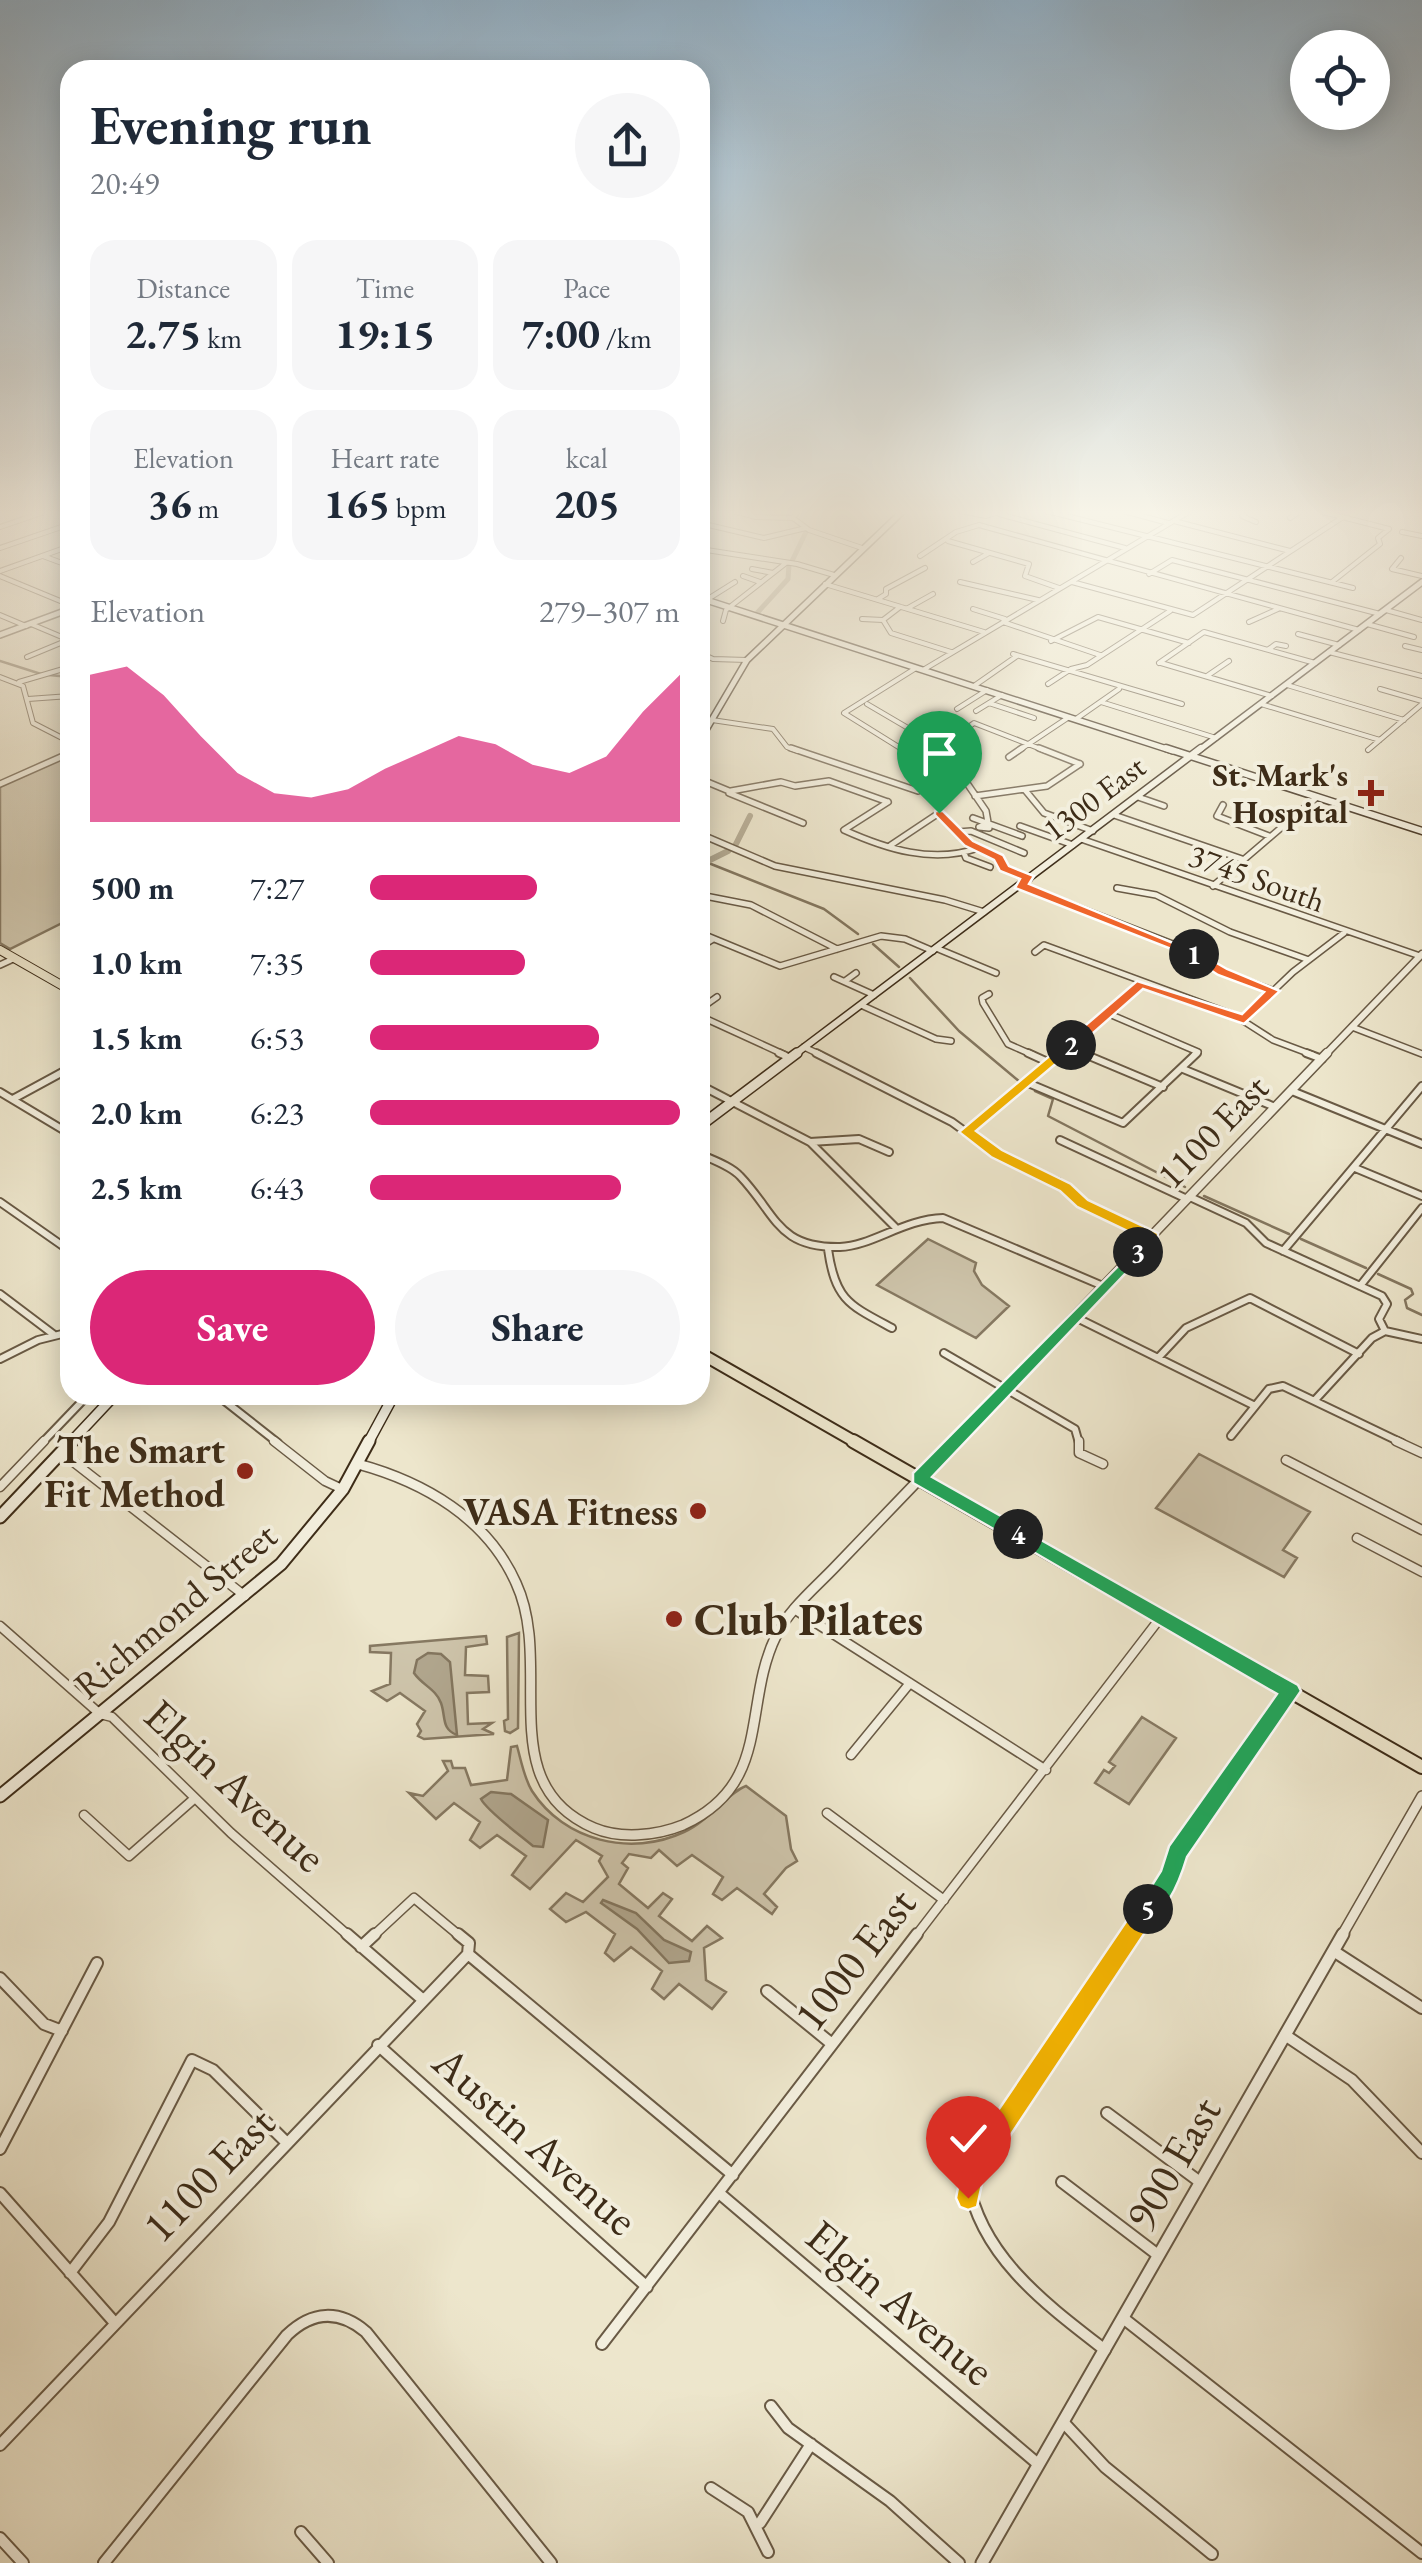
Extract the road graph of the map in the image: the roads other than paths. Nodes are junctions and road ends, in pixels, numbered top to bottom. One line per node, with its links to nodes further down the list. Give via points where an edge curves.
1 (777, 630): 26 (main road)
2 (800, 630): 29 (main road)
3 (888, 630): 22 (street)
4 (978, 630): 12 (street)
5 (990, 630): 12 (street)
6 (1025, 630): 14 (street)
7 (1073, 630): 14 (street)
8 (1141, 630): 24 (street)
9 (1144, 630): 15 (street)
10 (1359, 630): 17 (main road, 1300 East)
11 (1386, 630): 20 (street, via 1414,638 1405,646)
12 (986, 632): 22 (street)
13 (1298, 634): 17 (street)
14 (1051, 641): 24 (street)
15 (1189, 642): 19 (street, via 1204,632); 32 (street, via 1160,662)
16 (60, 643): 23 (street)
17 (1339, 645): 21 (main road, 1300 East)
18 (1286, 646): 19 (street)
19 (1268, 650): 28 (street)
20 (1422, 650)
21 (1330, 652): 28 (main road, 1300 East); 33 (street)
22 (952, 653): 29 (street)
23 (27, 656)
24 (1101, 656): 31 (street)
25 (710, 658): 26 (street)
26 (747, 660): 56 (main road)
27 (1229, 660): 32 (street)
28 (1315, 664): 37 (main road, 1300 East)
29 (919, 669): 38 (main road); 56 (street, via 844,713 908,753 930,782 918,792 787,746 773,729)
30 (60, 670): 35 (street)
31 (1066, 672): 36 (street); 38 (street, via 1015,655); 39 (street)
32 (1206, 676): 43 (street)
33 (1422, 676)
34 (0, 677): 35 (street)
35 (19, 682): 45 (street)
36 (1048, 684)
37 (1286, 685): 43 (main road, 1300 East); 57 (street)
38 (974, 686): 41 (main road)
39 (1120, 688): 46 (street); 50 (street)
40 (1380, 688): 47 (street)
41 (986, 690): 42 (main road); 52 (street)
42 (1002, 695): 48 (street); 55 (main road)
43 (1272, 696): 51 (main road, 1300 East)
44 (60, 697): 45 (street)
45 (28, 700): 59 (street, via 33,723)
46 (1101, 702): 55 (street); 60 (street)
47 (1422, 702): 57 (street)
48 (989, 703): 53 (street); 54 (street)
49 (867, 704): 63 (street, via 925,738)
50 (1182, 704)
51 (1261, 704): 60 (main road, 1300 East); 61 (street)
52 (957, 708)
53 (976, 711)
54 (1034, 718)
55 (1072, 718): 62 (street); 65 (main road)
56 (712, 720): 58 (main road)
57 (1404, 720): 61 (street)
58 (710, 723)
59 (60, 737)
60 (1216, 738): 65 (main road, 1300 East)
61 (1380, 740): 64 (street)
62 (1031, 742): 63 (street, via 974,723); 67 (street); 70 (street, via 1080,764 1048,786)
63 (949, 743): 72 (street, via 949,759)
64 (1368, 750)
65 (1191, 756): 73 (main road, 1300 East); 74 (main road)
66 (60, 757): 68 (street)
67 (1009, 757)
68 (0, 784)
69 (710, 785): 71 (street)
70 (1025, 790): 72 (street); 82 (street, via 1042,811)
71 (728, 792): 79 (street); 89 (street, via 829,782 888,802 844,828)
72 (975, 796): 80 (street, via 988,815)
73 (1138, 797): 75 (street); 77 (main road, 1300 East)
74 (1317, 797): 83 (main road); 86 (street)
75 (1164, 806)
76 (1222, 806): 86 (street, via 1218,816)
77 (1114, 815): 82 (main road, 1300 East); 92 (street)
78 (973, 818): 80 (street)
79 (803, 823)
80 (986, 824): 85 (street)
81 (1020, 826): 88 (street, 3745 South)
82 (1092, 831): 88 (main road, 1300 East)
83 (1422, 831)
84 (958, 832): 89 (street, via 939,813); 90 (street); 93 (street, via 1024,853)
85 (1022, 836)
86 (1271, 836): 92 (street)
87 (710, 838): 100 (street, via 775,866)
88 (1077, 842): 95 (main road, 1300 East); 97 (street, 3745 South)
89 (892, 845): 91 (street)
90 (978, 848): 91 (street); 93 (street)
91 (964, 854): 94 (street)
92 (1243, 860): 97 (street)
93 (1002, 862): 95 (street)
94 (990, 867)
95 (1030, 878): 96 (main road, 1300 East)
96 (1020, 885): 100 (main road, 1300 East); 119 (street)
97 (1213, 886): 101 (street, 3745 South)
98 (1117, 888): 111 (street, via 1196,912)
99 (710, 895): 105 (street, via 787,922)
100 (984, 912): 107 (main road, 1300 East)
101 (1344, 933): 110 (street, 3745 South); 111 (street)
102 (710, 937): 103 (street)
103 (714, 939): 104 (street); 105 (street, via 780,966)
104 (710, 942)
105 (838, 949): 107 (street, via 894,936)
106 (0, 950): 109 (main road)
107 (934, 950): 114 (street); 121 (main road, 1300 East)
108 (1035, 952): 118 (street, via 1044,945)
109 (14, 958): 112 (street); 117 (main road)
110 (1420, 958): 128 (street, 1100 East)
111 (1309, 960): 119 (street)
112 (0, 965)
113 (856, 972): 116 (street)
114 (996, 973)
115 (834, 977): 116 (street)
116 (844, 982): 121 (street)
117 (60, 984)
118 (1141, 984): 125 (street); 127 (street)
119 (1274, 991): 127 (street)
120 (988, 994): 135 (street, via 983,1003 1008,1044)
121 (874, 995): 124 (main road, 1300 East)
122 (717, 997): 123 (street)
123 (710, 1003)
124 (861, 1005): 129 (street); 130 (main road, 1300 East)
125 (1107, 1014): 131 (street); 136 (street, via 1198,1052)
126 (710, 1017): 133 (street)
127 (1244, 1020): 134 (street, via 1272,1040)
128 (1352, 1027): 132 (street); 134 (street, 1100 East)
129 (951, 1041)
130 (804, 1048): 133 (main road, 1300 East); 150 (street)
131 (1068, 1048): 135 (street); 140 (street)
132 (1422, 1054)
133 (790, 1058): 145 (main road, 1300 East)
134 (1322, 1059): 142 (street, 1100 East)
135 (1050, 1063): 138 (street)
136 (1183, 1069): 140 (street); 146 (street)
137 (60, 1074): 144 (street)
138 (1028, 1083): 140 (street, via 1123,1123); 150 (street)
139 (1422, 1086): 149 (street)
140 (1163, 1087)
141 (710, 1091): 145 (street)
142 (1292, 1091): 146 (street, 1100 East); 149 (street)
143 (0, 1092): 144 (street)
144 (12, 1100): 148 (street)
145 (730, 1103): 147 (main road, 1300 East); 152 (street)
146 (1276, 1107): 158 (street, 1100 East)
147 (710, 1118)
148 (60, 1128)
149 (1386, 1129): 153 (street); 156 (street)
150 (967, 1132): 162 (street, via 996,1154 1066,1187 1083,1204)
151 (1060, 1140): 158 (street)
152 (810, 1142): 154 (street, via 859,1140); 161 (street)
153 (1422, 1144)
154 (889, 1152)
155 (710, 1160): 164 (street, via 743,1178 790,1238)
156 (1355, 1168): 157 (street); 165 (street)
157 (1422, 1196)
158 (1189, 1198): 162 (street, 1100 East); 165 (street, via 1246,1223)
159 (0, 1202): 163 (street)
160 (1422, 1208): 167 (street)
161 (895, 1226): 164 (street); 166 (street, via 947,1218)
162 (1152, 1237): 166 (street, 1100 East)
163 (60, 1243)
164 (828, 1249): 170 (street, via 836,1294)
165 (1283, 1251): 167 (street)
166 (1104, 1286): 169 (street, 1100 East)
167 (1360, 1286): 171 (street, via 1385,1298 1379,1319)
168 (0, 1294): 173 (street)
169 (1075, 1316): 177 (street); 180 (street, 1100 East)
170 (892, 1328)
171 (1385, 1331): 174 (street); 176 (street)
172 (60, 1333): 173 (street)
173 (54, 1334): 179 (street)
174 (1422, 1339)
175 (944, 1353): 180 (street)
176 (1359, 1354): 177 (street, via 1250,1298 1194,1322); 181 (street)
177 (1158, 1358): 186 (street)
178 (710, 1359): 193 (main road)
179 (0, 1360)
180 (1005, 1389): 192 (street, via 1076,1431 1079,1453); 193 (street, 1100 East)
181 (1315, 1400): 186 (street, via 1278,1386); 189 (street)
182 (78, 1405): 194 (street)
183 (105, 1405): 188 (main road)
184 (230, 1405): 195 (street)
185 (389, 1405): 191 (main road, Richmond Street)
186 (1254, 1406): 187 (street)
187 (1231, 1436)
188 (61, 1452): 196 (main road); 200 (street)
189 (1422, 1453)
190 (1286, 1460): 197 (street)
191 (358, 1464): 195 (main road, Richmond Street); 201 (street, 1100 East, via 421,1484 503,1556 530,1620 531,1742 541,1781 566,1812 601,1831 630,1836 674,1830 721,1798 754,1744 771,1642)
192 (1103, 1464)
193 (920, 1478): 201 (street, 1100 East); 202 (main road)
194 (0, 1487)
195 (343, 1489): 200 (main road, Richmond Street)
196 (0, 1517)
197 (1422, 1530)
198 (1356, 1538): 199 (street)
199 (1422, 1572)
200 (246, 1597): 206 (main road, Richmond Street)
201 (794, 1609): 204 (street)
202 (1162, 1617): 205 (main road); 209 (street, 1000 East)
203 (0, 1626): 206 (street, Elgin Avenue)
204 (910, 1683): 207 (street); 209 (street)
205 (1290, 1691): 208 (main road); 243 (street, via 1177,1853 1170,1875 968,2181 973,2213 1026,2286)
206 (100, 1714): 210 (main road, Richmond Street); 212 (street, Elgin Avenue, via 112,1717)
207 (850, 1755)
208 (1422, 1766)
209 (1046, 1770): 215 (street, 1000 East)
210 (0, 1796)
211 (1422, 1796): 217 (street, 900 East)
212 (194, 1798): 214 (street, via 129,1856); 216 (street, Elgin Avenue)
213 (827, 1813): 215 (street)
214 (84, 1815)
215 (944, 1900): 226 (street, 1000 East)
216 (361, 1947): 218 (street, via 414,1898 469,1943); 222 (street, Elgin Avenue)
217 (1334, 1951): 223 (street); 225 (street, 900 East)
218 (468, 1954): 222 (street, 1100 East); 232 (street)
219 (97, 1963): 224 (street)
220 (0, 1978): 224 (street, via 44,2024)
221 (767, 1991): 226 (street)
222 (422, 1999): 227 (street, 1100 East)
223 (1422, 2008)
224 (62, 2031): 230 (street)
225 (1285, 2036): 231 (street, via 1352,2080); 234 (street, 900 East)
226 (832, 2044): 232 (street, 1000 East)
227 (378, 2045): 229 (street, 1100 East); 239 (street, Austin Avenue)
228 (1107, 2113): 234 (street)
229 (287, 2143): 238 (street, via 212,2070 192,2060 122,2206); 241 (street, 1100 East)
230 (0, 2150)
231 (1422, 2153)
232 (733, 2175): 236 (street, 1000 East)
233 (1062, 2182): 237 (street)
234 (1201, 2182): 237 (street, 900 East)
235 (0, 2193): 238 (street)
236 (719, 2193): 239 (street, 1000 East); 248 (street, Elgin Avenue)
237 (1159, 2256): 240 (street, 900 East)
238 (70, 2273): 241 (street)
239 (646, 2287): 242 (street, 1000 East)
240 (1123, 2318): 243 (street, 900 East); 254 (street)
241 (115, 2324): 246 (street, 1100 East)
242 (602, 2344)
243 (1105, 2350): 245 (street, 900 East)
244 (771, 2406): 247 (street)
245 (1063, 2422): 248 (street, 900 East); 255 (street, via 1106,2467)
246 (0, 2444)
247 (811, 2444): 250 (street); 260 (street, via 885,2497)
248 (1038, 2464): 261 (street, 900 East)
249 (711, 2488): 250 (street)
250 (760, 2523): 253 (street)
251 (301, 2532): 258 (street)
252 (0, 2538): 256 (street)
253 (768, 2552)
254 (1422, 2553)
255 (1212, 2554)
256 (22, 2563)
257 (104, 2563): 259 (street, via 297,2324 326,2314 356,2323)
258 (328, 2563)
259 (551, 2563)
260 (959, 2563)
261 (982, 2563)

